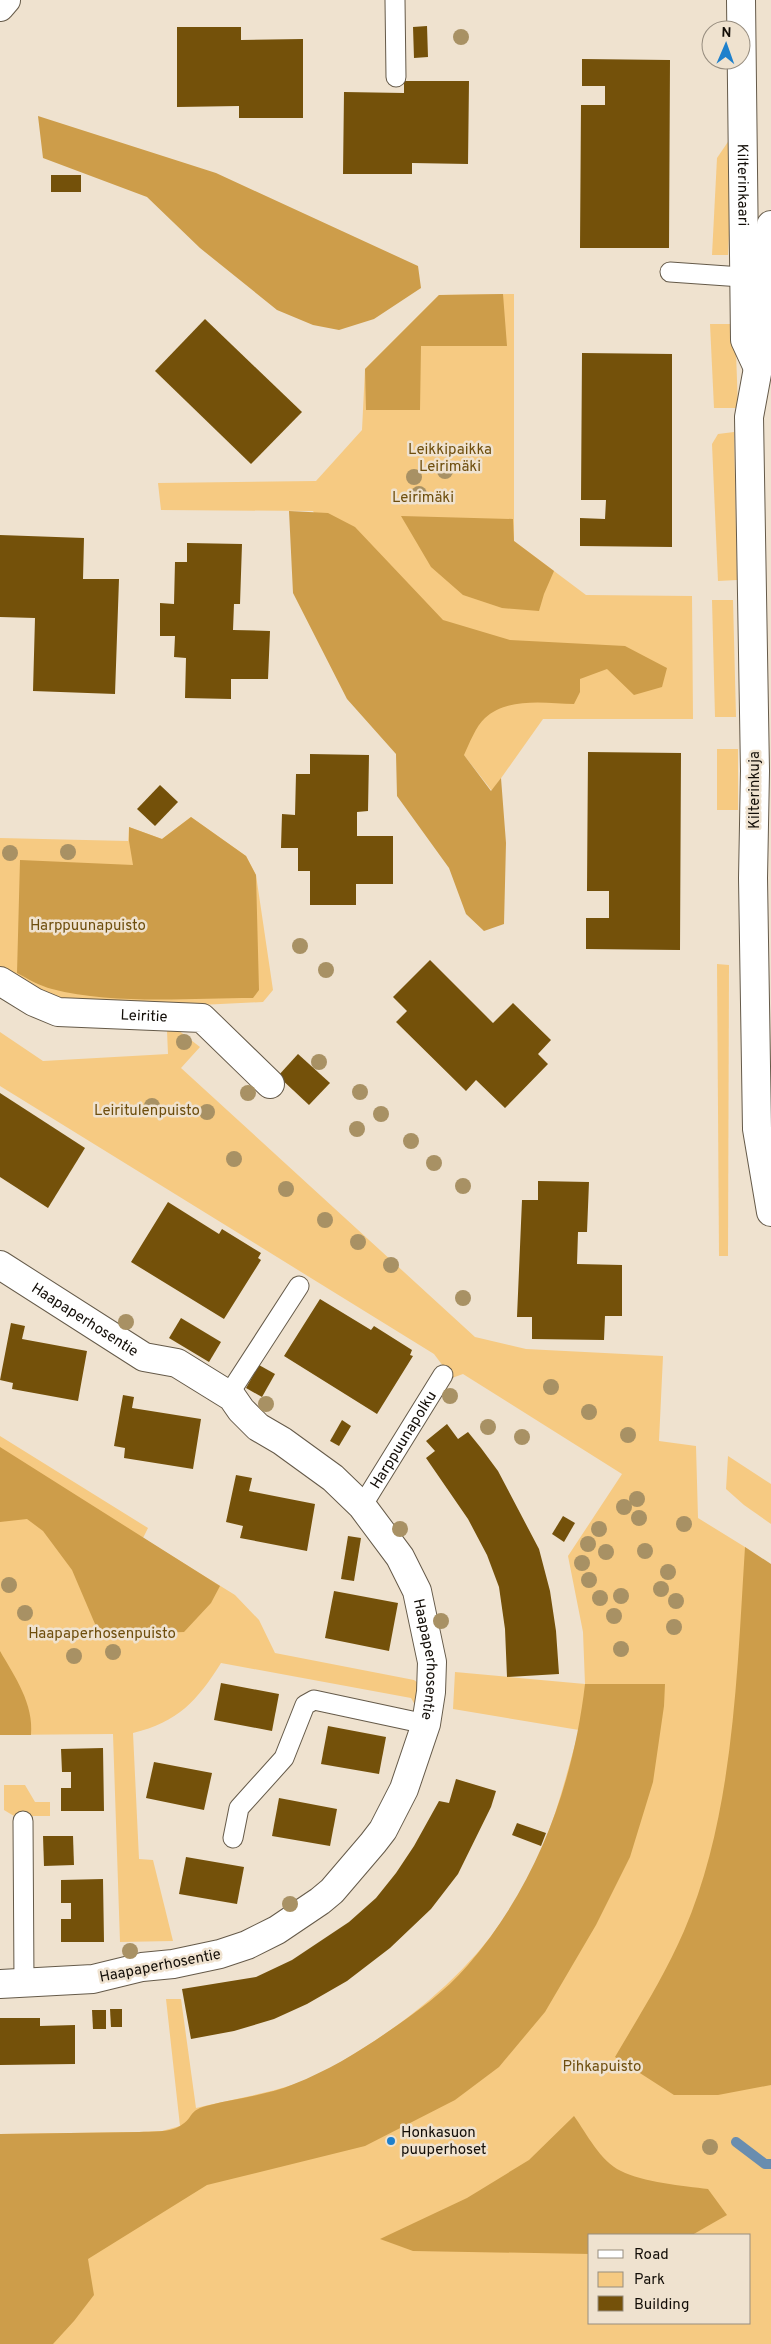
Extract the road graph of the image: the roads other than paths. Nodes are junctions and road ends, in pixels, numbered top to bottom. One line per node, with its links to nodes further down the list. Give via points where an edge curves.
1 (6, 0): 4 (street)
2 (395, 0): 5 (lane)
3 (741, 0): 8 (street, Kilterinkaari)
4 (0, 7)
5 (396, 77)
6 (771, 225): 8 (street, Kilterinkaari)
7 (670, 272): 8 (lane)
8 (757, 278): 9 (street, Kilterinkaari, via 769,341)
9 (764, 368): 12 (street, Kilterinkuja, via 749,417 757,1129)
10 (0, 981): 11 (street, Leiritie, via 58,1012 202,1018)
11 (270, 1084)
12 (771, 1212)
13 (0, 1265): 16 (street, Haapaperhosentie, via 144,1357 177,1363)
14 (299, 1286): 16 (lane)
15 (443, 1375): 17 (lane, Harppuunapolku)
16 (228, 1394): 17 (street, Haapaperhosentie, via 258,1427 333,1478)
17 (362, 1506): 18 (street, Haapaperhosentie, via 400,1557 417,1591 432,1662 432,1692)
18 (426, 1724): 20 (lane, via 314,1700 306,1705 284,1758 239,1808); 21 (street, Haapaperhosentie, via 404,1789 374,1843 332,1891 277,1930 220,1954 173,1964 142,1967 93,1979)
19 (23, 1821): 21 (lane)
20 (232, 1838)
21 (12, 1983)

